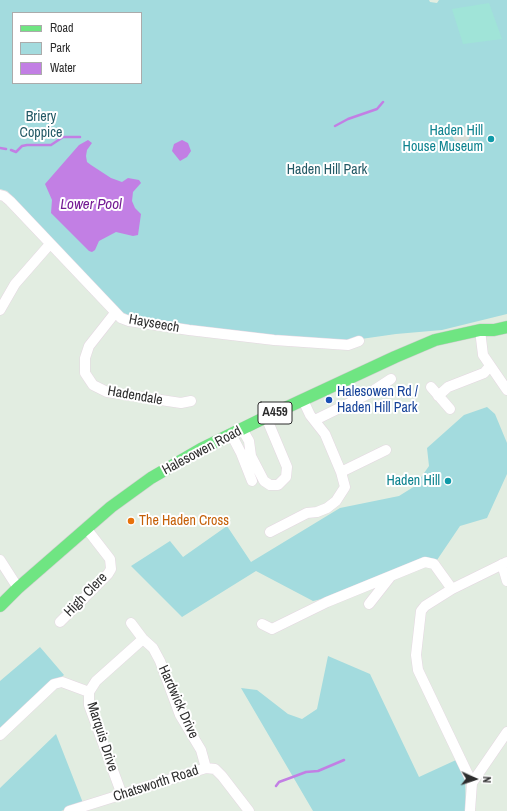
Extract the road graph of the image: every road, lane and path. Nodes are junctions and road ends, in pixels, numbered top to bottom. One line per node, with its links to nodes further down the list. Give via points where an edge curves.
1 (0, 195): 2 (street, Hayseech, via 10,201)
2 (50, 244): 3 (street, via 15,284); 4 (street, Hayseech)
3 (0, 310)
4 (115, 313): 8 (street, Hayseech, via 129,321 274,340 348,345); 15 (street, Hadendale, via 87,352 85,373 93,385 107,392 181,403)
5 (507, 321): 7 (main road, Halesowen Road / A459)
6 (507, 327): 7 (main road, Halesowen Road / A459)
7 (480, 330): 9 (street, via 483,355); 14 (main road, Halesowen Road / A459, via 435,340)
8 (359, 341)
9 (490, 366): 12 (street); 13 (street, via 484,373 448,387)
10 (392, 379): 18 (street, via 368,394)
11 (431, 386): 13 (street)
12 (507, 390)
13 (438, 396): 16 (street)
14 (303, 400): 17 (main road, Halesowen Road / A459); 18 (street)
15 (191, 401)
16 (450, 409)
17 (266, 417): 19 (main road, Halesowen Road / A459); 19 (street, via 287,472 286,477 278,485 270,485 264,481 251,456 250,441)
18 (314, 420): 21 (street, via 325,434)
19 (237, 431): 22 (street, via 241,453); 23 (main road, Halesowen Road / A459, via 151,478)
20 (386, 450): 21 (street)
21 (341, 472): 24 (street, via 345,488 336,501 327,508 306,513)
22 (252, 481)
23 (86, 528): 29 (main road, Halesowen Road / A459); 33 (street, High Clere, via 110,559 111,569)
24 (270, 532)
25 (0, 560): 29 (street)
26 (504, 563): 28 (street); 30 (street)
27 (392, 574): 30 (street, via 424,562 434,564); 31 (street); 35 (street, via 272,629)
28 (507, 580)
29 (18, 588): 32 (main road, Halesowen Road / A459)
30 (452, 589): 41 (street, via 421,611 417,663 418,670)
31 (369, 604)
32 (0, 606)
33 (60, 622)
34 (131, 623): 36 (street, Hardwick Drive)
35 (262, 624)
36 (143, 639): 37 (street, via 96,681); 40 (street, Hardwick Drive, via 153,648 160,661 180,714 201,750)
37 (89, 692): 39 (street, Marquis Drive, via 71,684 54,684); 42 (street, Marquis Drive, via 89,705)
38 (507, 732): 41 (street)
39 (0, 734)
40 (206, 768): 42 (street, Chatsworth Road); 45 (street, Chatsworth Road, via 215,769 222,776)
41 (472, 783): 46 (street)
42 (122, 795): 43 (street, Chatsworth Road)
43 (89, 808): 44 (street, Chatsworth Road)
44 (69, 811)
45 (249, 811)
46 (470, 811)

